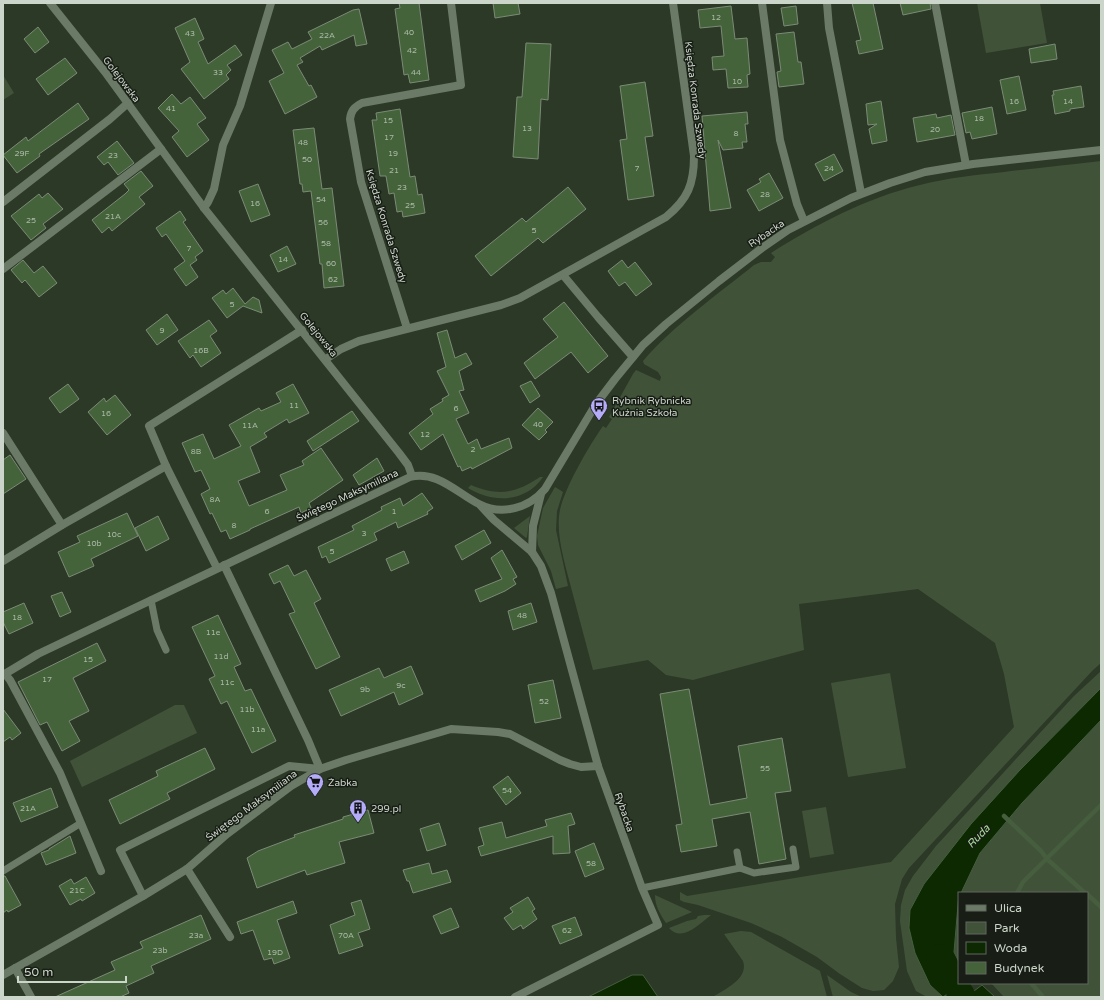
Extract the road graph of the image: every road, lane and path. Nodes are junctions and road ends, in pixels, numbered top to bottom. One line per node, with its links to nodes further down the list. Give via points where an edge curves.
1 (50, 3): 8 (street, Golejowska)
2 (271, 3): 14 (street, via 240,106 224,145 214,189)
3 (451, 3): 18 (street, Księdza Konrada Szwedy, via 461,85 362,103 353,108 350,119 361,182)
4 (673, 3): 17 (street, Księdza Konrada Szwedy, via 694,156 691,184 678,208 666,217)
5 (762, 3): 15 (street, via 780,140)
6 (827, 3): 12 (street, via 829,28)
7 (935, 3): 11 (street)
8 (128, 103): 9 (street, Golejowska); 13 (street, via 110,120)
9 (160, 149): 14 (street, Golejowska); 16 (street)
10 (1101, 150): 11 (street, Rybacka)
11 (966, 165): 12 (street, Rybacka, via 915,175)
12 (861, 193): 15 (street, Rybacka)
13 (3, 202)
14 (204, 208): 19 (street, Golejowska)
15 (804, 221): 20 (street, Rybacka, via 725,276 661,328)
16 (3, 269)
17 (563, 274): 18 (street, Księdza Konrada Szwedy, via 520,298 501,305); 20 (street)
18 (407, 328): 21 (street, Księdza Konrada Szwedy, via 355,342)
19 (302, 330): 21 (street, Golejowska); 23 (street, via 149,426)
20 (633, 356): 25 (street, Rybacka, via 596,404)
21 (326, 359): 24 (street, Golejowska, via 408,465)
22 (3, 433): 27 (street)
23 (166, 466): 27 (street); 30 (street)
24 (412, 476): 26 (street, Świętego Maksymiliana, via 427,476 440,481); 30 (street, Świętego Maksymiliana)
25 (541, 494): 26 (street, Rybacka, via 527,504 513,509 488,508); 28 (street, Rybacka, via 533,526)
26 (479, 504): 28 (street, Rybacka)
27 (62, 525): 29 (street)
28 (532, 552): 34 (street, Rybacka, via 541,566 548,586)
29 (3, 561)
30 (221, 567): 31 (street, Świętego Maksymiliana); 35 (street)
31 (151, 600): 32 (lane, via 157,630); 33 (street, Świętego Maksymiliana)
32 (166, 650)
33 (4, 672): 36 (street, via 60,773)
34 (598, 766): 35 (street, via 570,764 510,734 451,729); 43 (street, Rybacka)
35 (320, 769): 40 (street, Świętego Maksymiliana, via 291,786 227,834); 44 (street, via 289,766 120,850)
36 (81, 823): 41 (lane); 42 (street)
37 (793, 848): 39 (lane, via 796,867 754,874)
38 (737, 852): 39 (lane)
39 (740, 868): 43 (lane)
40 (186, 869): 44 (street, Świętego Maksymiliana); 45 (street)
41 (3, 871)
42 (101, 871)
43 (642, 888): 49 (street, Rybacka, via 658,925)
44 (143, 896): 46 (street, Świętego Maksymiliana)
45 (230, 938)
46 (14, 968): 47 (street, Świętego Maksymiliana); 48 (street)
47 (3, 975)
48 (31, 997)
49 (515, 997)

